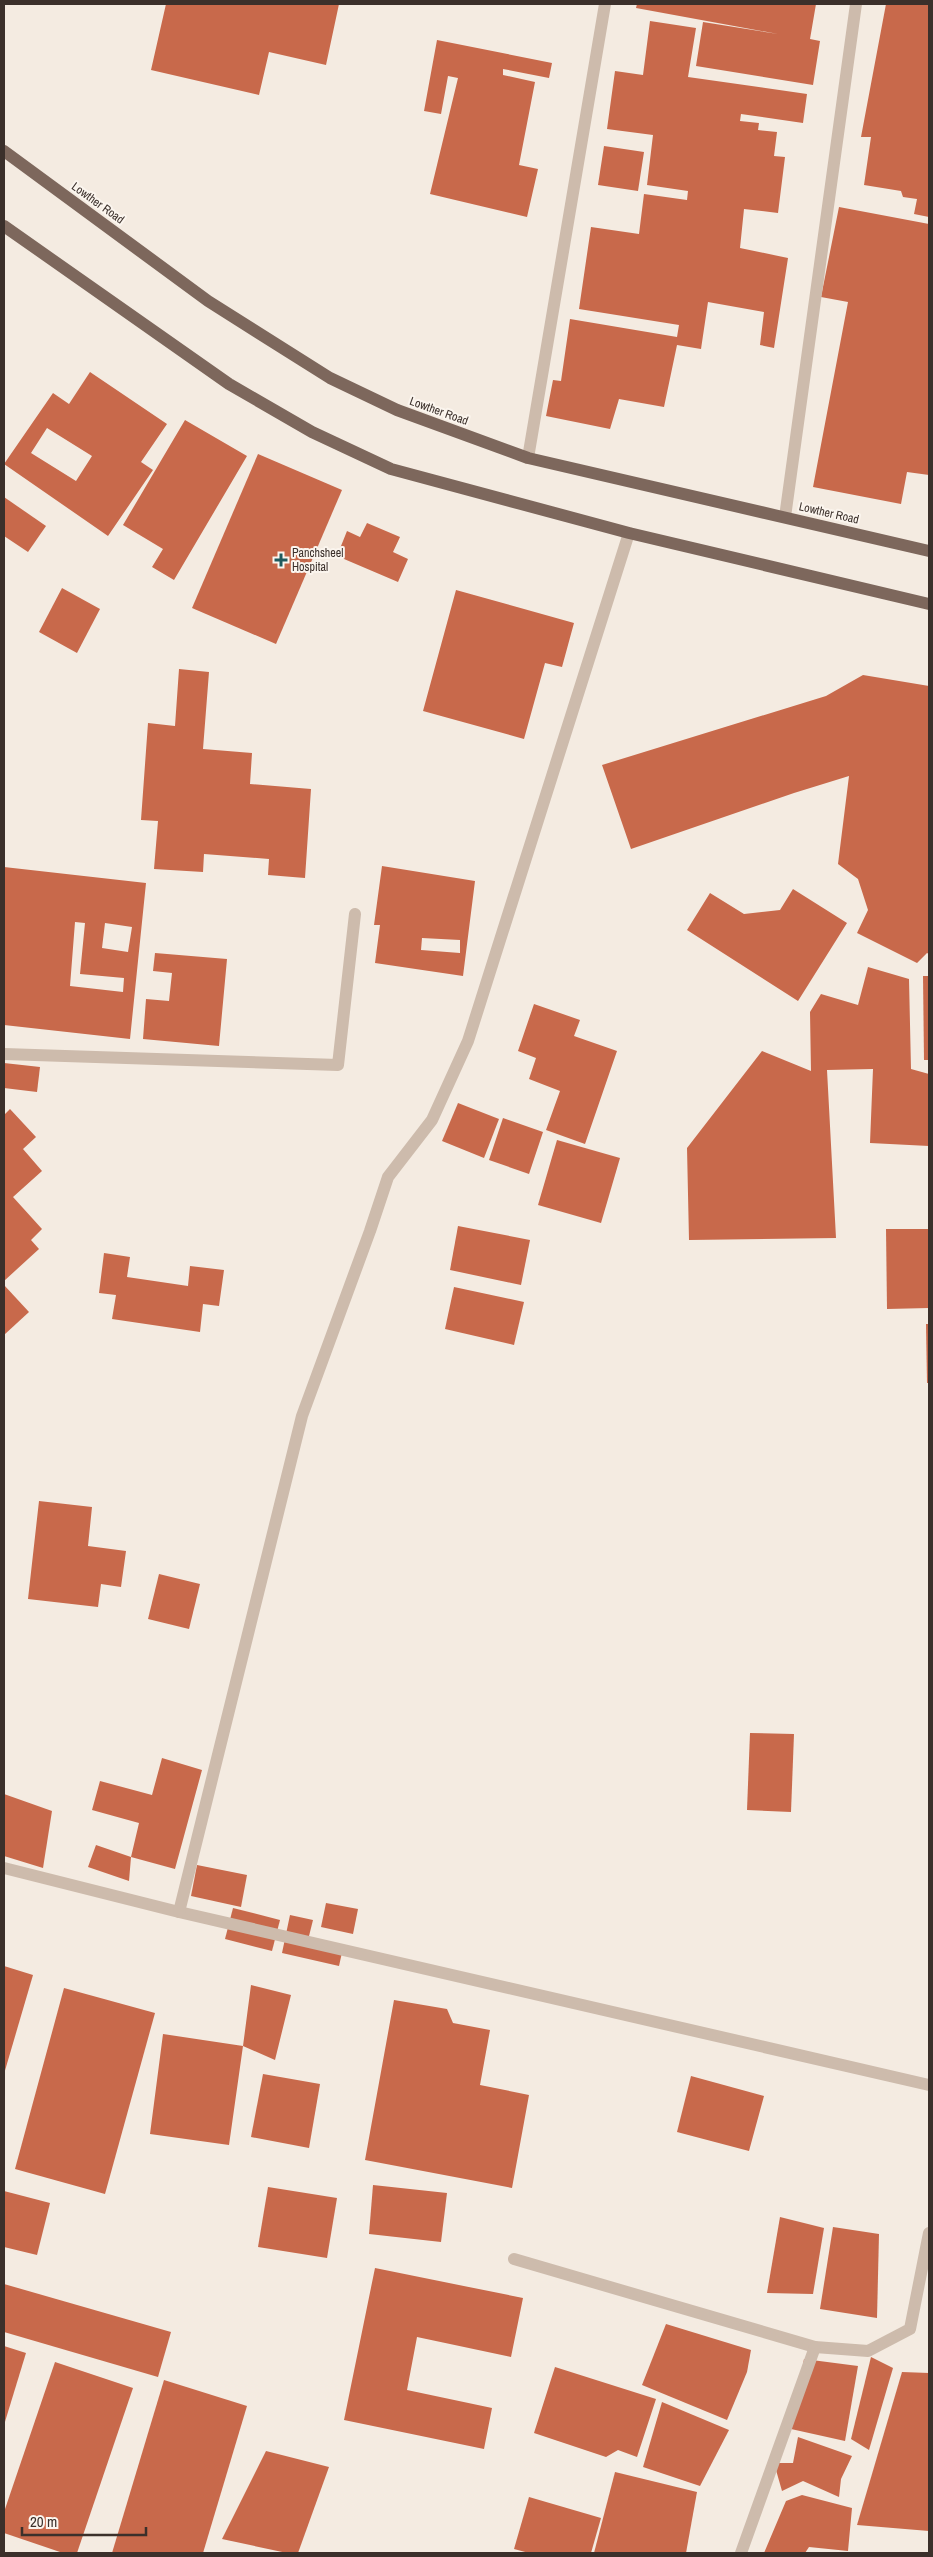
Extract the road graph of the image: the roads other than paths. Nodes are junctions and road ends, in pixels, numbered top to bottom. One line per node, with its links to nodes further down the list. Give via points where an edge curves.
1 (606, 4): 5 (street)
2 (856, 4): 6 (street)
3 (4, 151): 5 (main road, Lowther Road, via 208,301 330,378 397,410)
4 (4, 226): 7 (main road, via 229,384 312,432 391,469)
5 (528, 458): 6 (main road, Lowther Road)
6 (785, 516): 8 (main road, Lowther Road)
7 (630, 533): 9 (main road); 13 (street, via 468,1041 432,1120 388,1177 302,1416)
8 (929, 551)
9 (929, 604)
10 (355, 914): 11 (street, via 338,1065)
11 (4, 1054)
12 (4, 1868): 13 (street)
13 (179, 1912): 14 (street)
14 (929, 2085)
15 (929, 2232): 17 (street, via 910,2329 868,2351)
16 (514, 2259): 17 (street)
17 (815, 2347): 18 (street)
18 (741, 2553)

